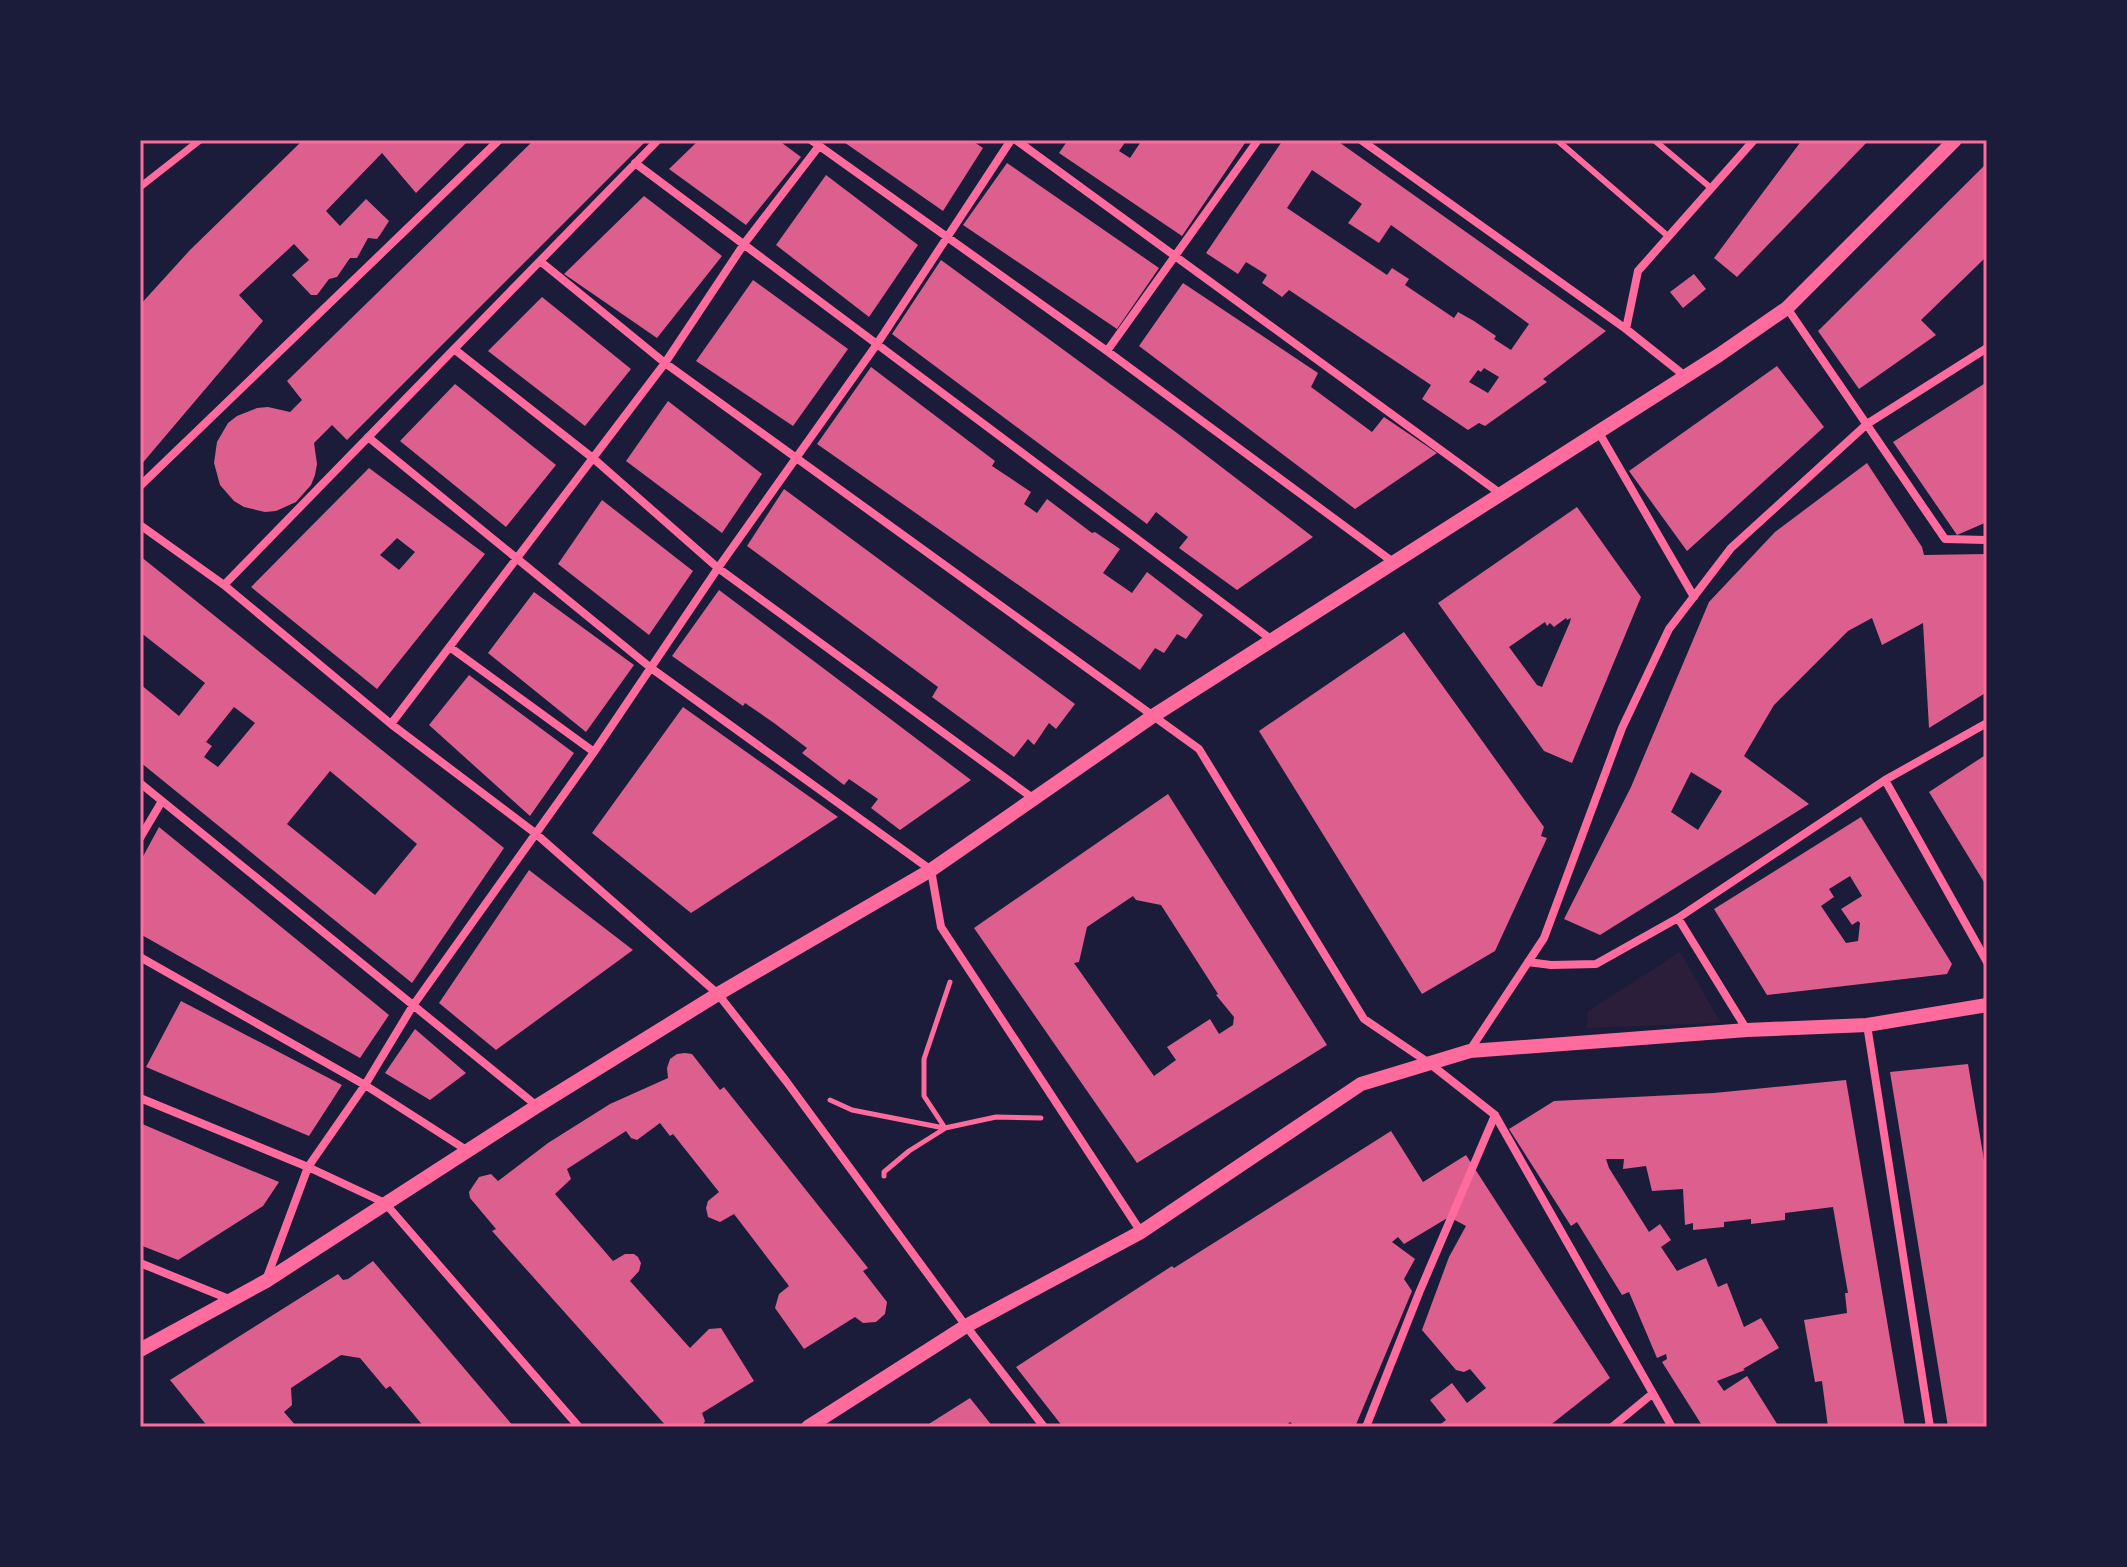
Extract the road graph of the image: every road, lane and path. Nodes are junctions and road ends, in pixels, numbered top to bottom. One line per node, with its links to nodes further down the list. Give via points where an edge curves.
1 (200, 140): 13 (street)
2 (499, 140): 33 (street)
3 (658, 140): 12 (street)
4 (1014, 140): 15 (street); 18 (street)
5 (1258, 140): 18 (street)
6 (1361, 140): 21 (street)
7 (1557, 140): 16 (lane)
8 (1654, 140): 14 (lane)
9 (1754, 140): 14 (street)
10 (1947, 142): 20 (street)
11 (815, 143): 15 (street); 17 (street)
12 (635, 163): 17 (street); 19 (street)
13 (140, 187)
14 (1711, 188): 16 (street)
15 (947, 237): 22 (street); 25 (street)
16 (1669, 237): 21 (street, via 1638,271)
17 (744, 244): 22 (street); 26 (street)
18 (1174, 255): 25 (street); 34 (street)
19 (540, 261): 24 (street); 26 (street)
20 (1787, 308): 27 (street); 28 (street)
21 (1626, 329): 27 (street)
22 (877, 344): 31 (street); 42 (street)
23 (1987, 348): 28 (street)
24 (454, 349): 30 (street); 32 (street)
25 (1107, 351): 38 (street)
26 (665, 363): 31 (street); 32 (street)
27 (1685, 376): 29 (street)
28 (1867, 424): 36 (street, via 1945,539); 41 (street, via 1731,548)
29 (1598, 431): 34 (street); 41 (street)
30 (368, 437): 37 (street); 40 (street)
31 (796, 457): 39 (street); 45 (street)
32 (594, 459): 37 (street); 39 (street)
33 (140, 486)
34 (1501, 494): 38 (street)
35 (140, 525): 40 (street)
36 (1987, 540)
37 (518, 557): 43 (street); 44 (street)
38 (1393, 562): 42 (street)
39 (718, 568): 44 (street); 51 (street)
40 (224, 585): 47 (street)
41 (1694, 597): 59 (street, via 1669,629 1622,728 1544,938)
42 (1272, 640): 45 (street)
43 (451, 648): 47 (street); 48 (street)
44 (651, 668): 48 (street); 55 (street)
45 (1153, 716): 51 (street); 67 (street, via 1199,749 1364,1019)
46 (1987, 723): 49 (street)
47 (391, 724): 53 (street)
48 (594, 752): 53 (street)
49 (1885, 780): 56 (street); 60 (street)
50 (140, 783): 52 (street)
51 (1034, 799): 55 (street)
52 (162, 801): 54 (street); 63 (street)
53 (535, 833): 61 (street); 63 (street)
54 (140, 838)
55 (931, 870): 57 (street, via 941,927); 61 (street)
56 (1678, 918): 59 (street, via 1596,964); 65 (street)
57 (959, 956): 73 (path, via 924,1059 924,1096); 74 (street)
58 (140, 957): 69 (street)
59 (1528, 962): 66 (street)
60 (1987, 962)
61 (718, 994): 68 (street); 71 (street)
62 (1987, 1005): 64 (street)
63 (412, 1007): 69 (street); 71 (street)
64 (1867, 1025): 65 (street); 92 (street)
65 (1747, 1030): 66 (street)
66 (1470, 1051): 67 (street)
67 (1429, 1063): 72 (street); 79 (street, via 1361,1084)
68 (786, 1081): 73 (path, via 852,1110); 78 (street)
69 (365, 1085): 75 (street); 76 (street)
70 (140, 1098): 76 (street)
71 (537, 1106): 75 (street)
72 (1495, 1115): 85 (street); 89 (street)
73 (945, 1128): 74 (path, via 996,1117 1041,1118); 78 (path, via 884,1172)
74 (1074, 1133): 79 (street)
75 (468, 1151): 77 (street)
76 (308, 1167): 77 (street); 81 (street)
77 (385, 1203): 81 (street); 86 (street)
78 (879, 1208): 83 (street)
79 (1141, 1232): 83 (street)
80 (140, 1263): 82 (street)
81 (266, 1281): 82 (street)
82 (229, 1299): 84 (street)
83 (966, 1326): 87 (street); 88 (street)
84 (140, 1350)
85 (1652, 1394): 90 (street); 91 (street)
86 (579, 1427)
87 (808, 1427)
88 (1044, 1427)
89 (1366, 1427)
90 (1612, 1427)
91 (1672, 1427)
92 (1930, 1427)

